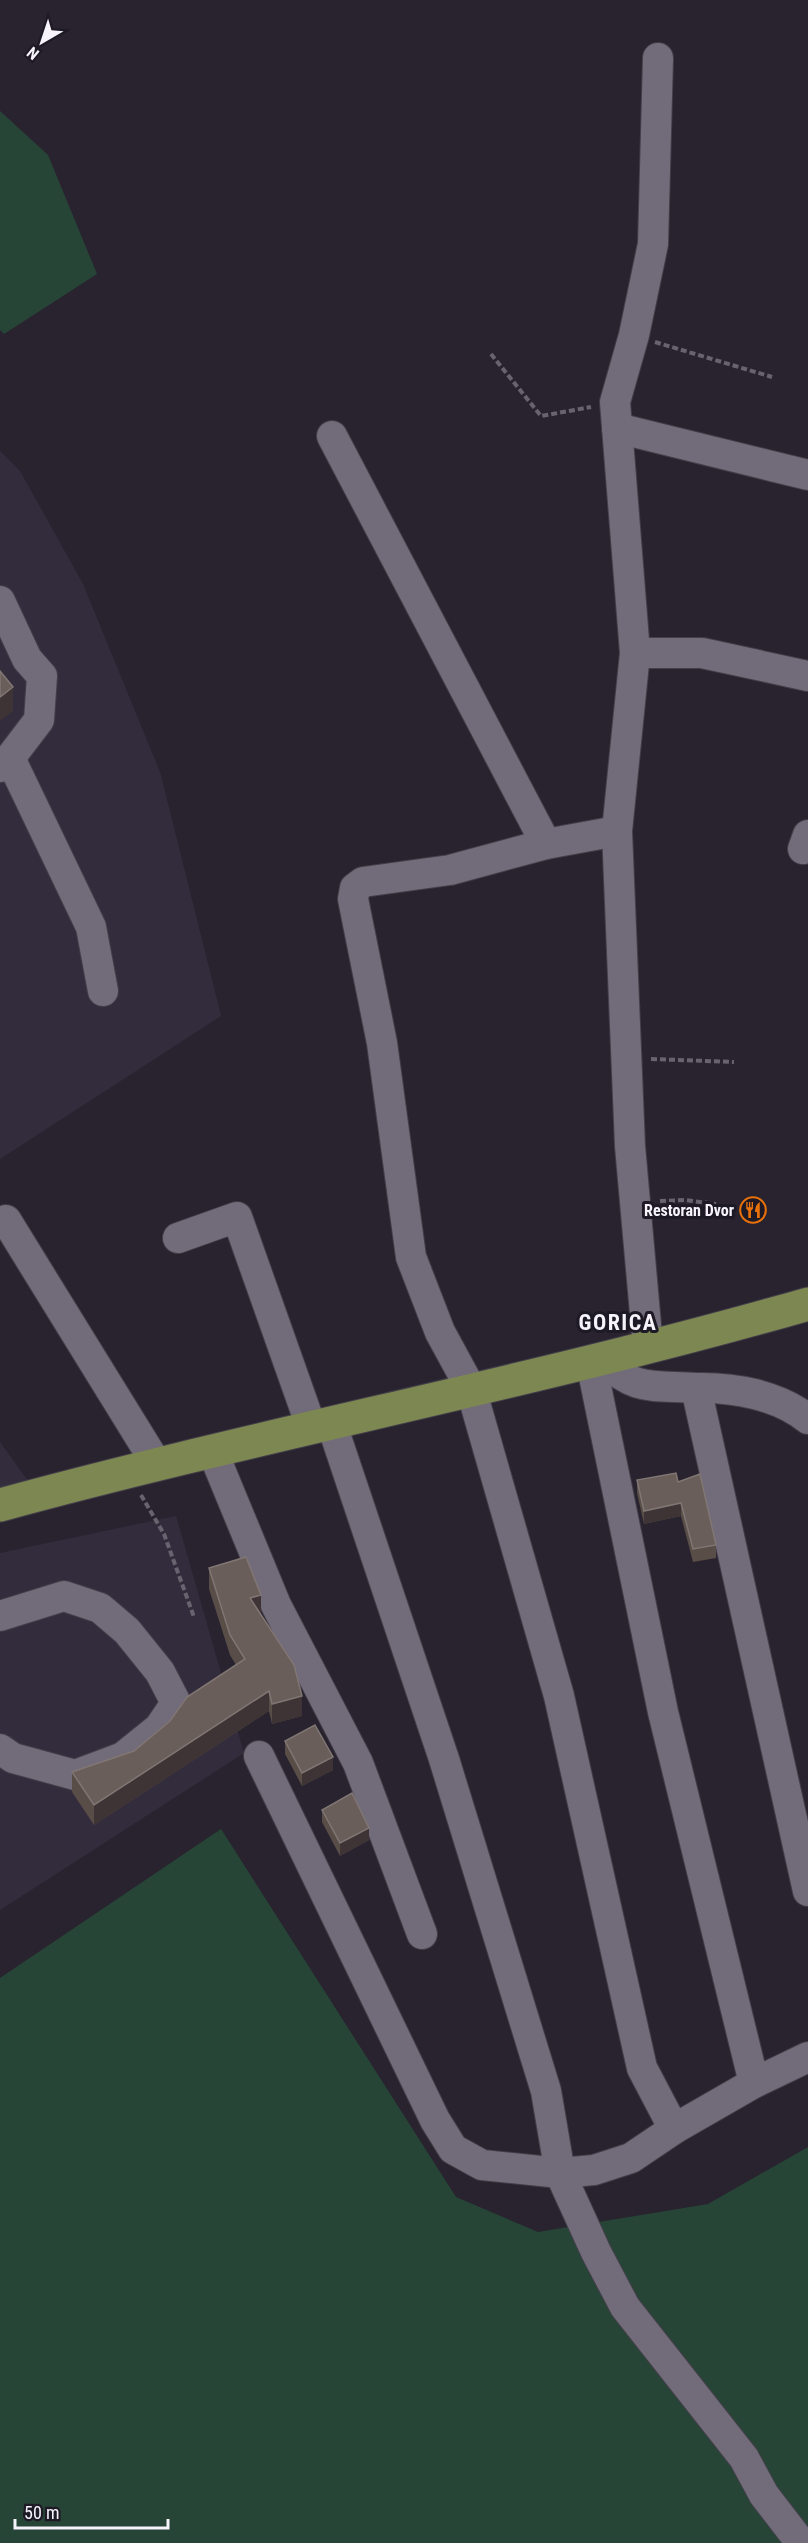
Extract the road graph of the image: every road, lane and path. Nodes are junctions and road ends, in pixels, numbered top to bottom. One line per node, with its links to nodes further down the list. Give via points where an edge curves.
1 (658, 57): 2 (street, via 653,244)
2 (634, 335): 4 (path); 5 (street)
3 (491, 354): 5 (path, via 541,416)
4 (772, 377)
5 (616, 415): 7 (street); 9 (street)
6 (332, 436): 13 (street)
7 (808, 475)
8 (0, 601): 11 (street, via 27,659 42,676 39,720)
9 (635, 653): 10 (street, via 702,653); 12 (street)
10 (808, 676)
11 (5, 762): 14 (street, via 91,927)
12 (617, 831): 13 (street); 15 (street)
13 (546, 844): 25 (street, via 450,870 363,882 355,888 353,899 382,1043 411,1257 440,1332)
14 (103, 990)
15 (627, 1058): 16 (path); 17 (street)
16 (734, 1062)
17 (635, 1202): 18 (path, via 685,1200); 22 (street)
18 (716, 1204)
19 (6, 1220): 29 (street)
20 (178, 1238): 27 (street, via 237,1217)
21 (808, 1304): 22 (main road)
22 (648, 1347): 23 (main road)
23 (597, 1360): 24 (street, via 634,1384); 25 (main road); 38 (street, via 663,1712)
24 (696, 1388): 26 (street, via 727,1387 792,1406); 35 (street)
25 (471, 1389): 27 (main road); 39 (street, via 559,1696 642,2068)
26 (808, 1419)
27 (321, 1424): 28 (main road); 40 (street, via 444,1759 546,2091)
28 (213, 1450): 29 (main road); 36 (street, via 276,1605 358,1763)
29 (141, 1467): 30 (main road); 32 (path)
30 (0, 1505)
31 (0, 1616): 33 (street, via 64,1596 100,1608 127,1631 159,1672 176,1703 159,1728 123,1757 75,1775 13,1758)
32 (194, 1617)
33 (0, 1749)
34 (259, 1755): 40 (street, via 435,2120 453,2149 482,2165)
35 (808, 1891)
36 (422, 1934)
37 (808, 2057): 38 (street)
38 (754, 2083): 39 (street)
39 (674, 2129): 40 (street, via 631,2158 594,2170)
40 (560, 2173): 41 (street, via 625,2307 744,2458 764,2494)
41 (801, 2543)

